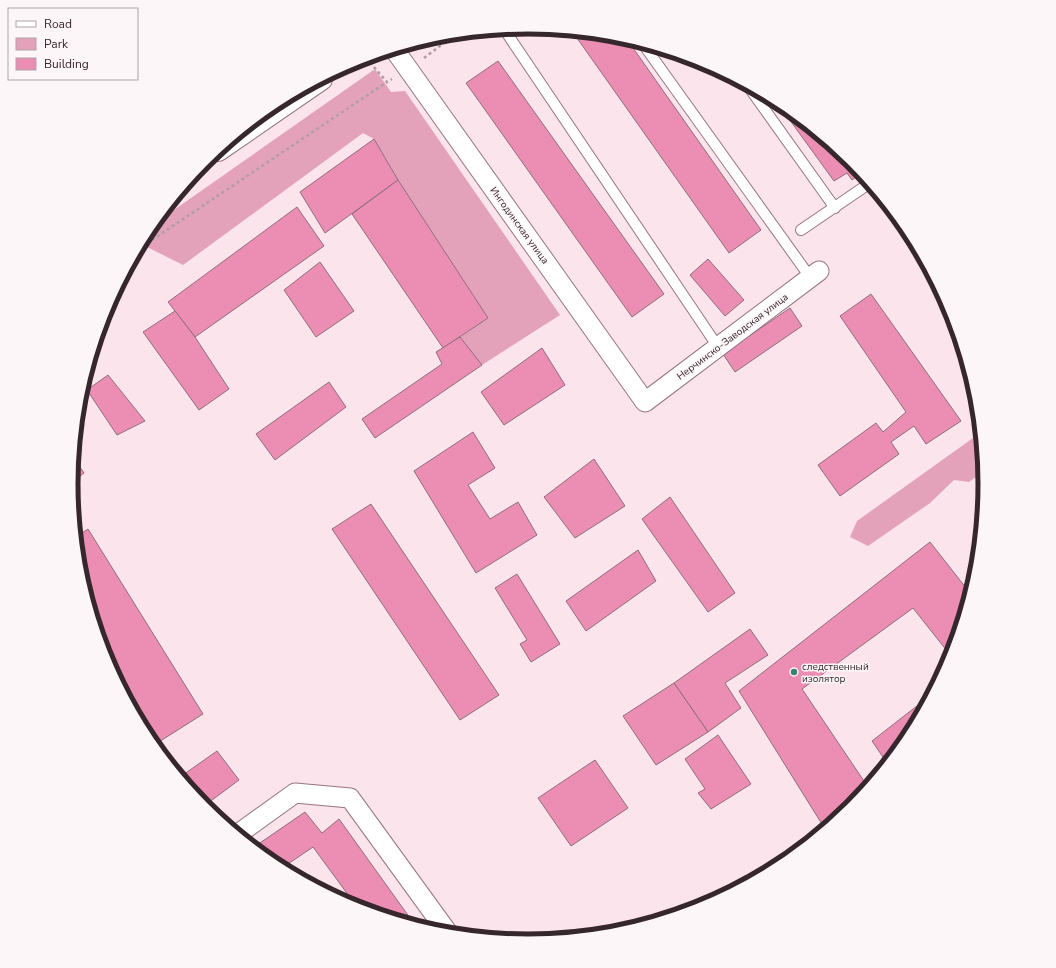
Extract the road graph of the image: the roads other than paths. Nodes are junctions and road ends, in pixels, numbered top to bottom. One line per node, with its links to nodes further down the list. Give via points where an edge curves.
1 (508, 35): 9 (lane)
2 (648, 50): 8 (lane)
3 (397, 54): 10 (street, Ингодинская улица)
4 (754, 95): 6 (lane)
5 (865, 186): 6 (lane)
6 (835, 208): 7 (lane)
7 (802, 230)
8 (814, 274): 9 (street, Нерчинско-Заводская улица)
9 (718, 347): 10 (street, Нерчинско-Заводская улица)
10 (645, 402)
11 (242, 831): 12 (street, via 295,793 350,798)
12 (443, 925)

